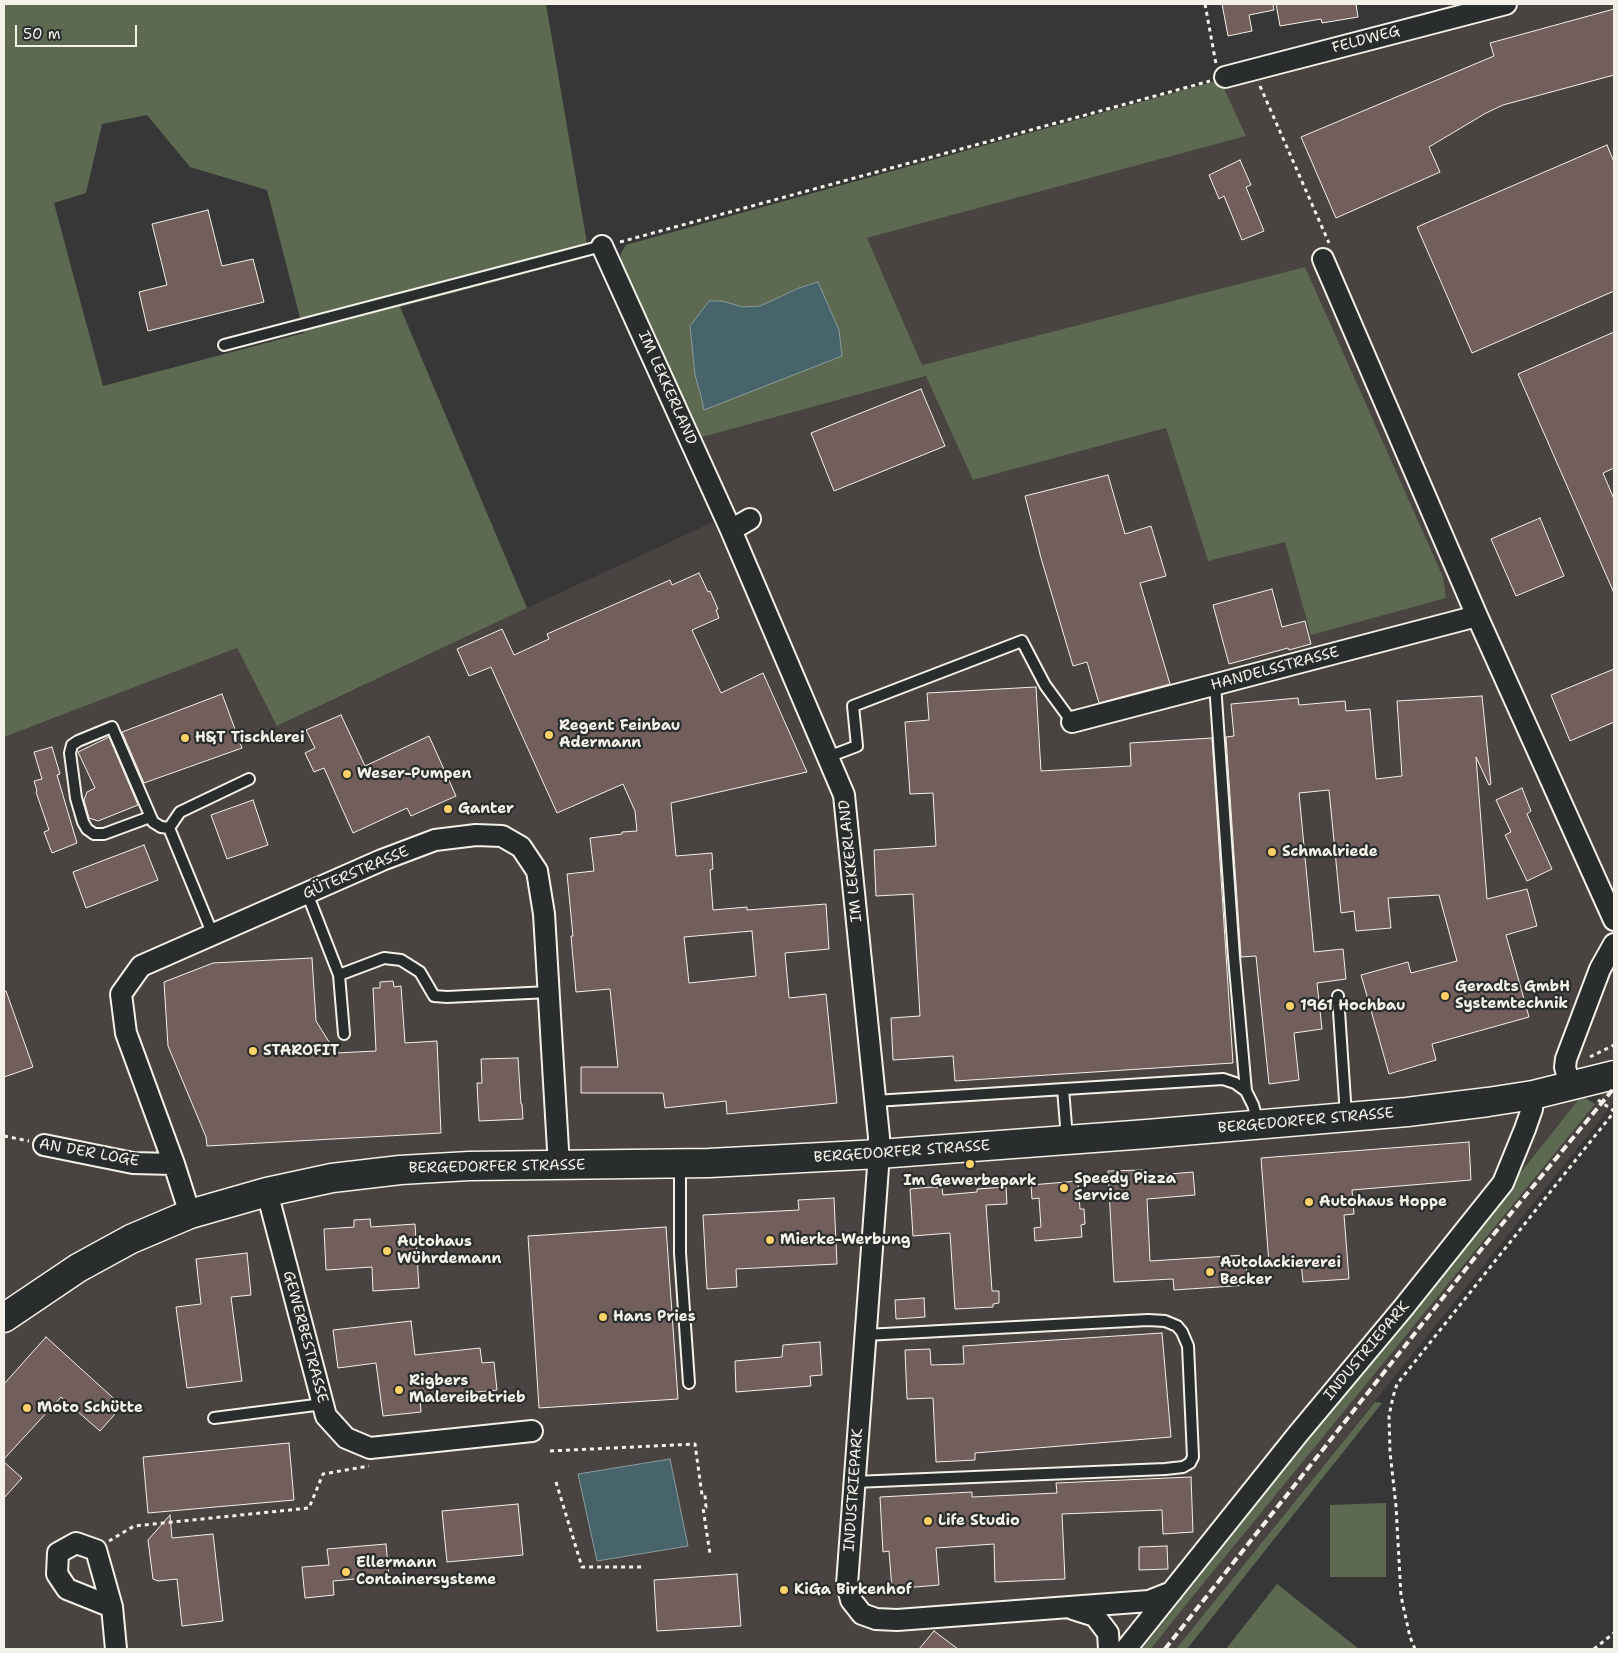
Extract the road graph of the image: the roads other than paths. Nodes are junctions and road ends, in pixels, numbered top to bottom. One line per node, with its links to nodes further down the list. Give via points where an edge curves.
1 (1506, 4): 2 (street, FELDWEG)
2 (1221, 78)
3 (602, 246): 5 (lane); 7 (street, IM LEKKERLAND)
4 (1323, 259): 8 (street)
5 (224, 345)
6 (750, 519): 7 (street)
7 (731, 530): 11 (street, IM LEKKERLAND)
8 (1477, 616): 9 (street, HANDELSSTRASSE); 16 (street)
9 (1214, 684): 10 (street, HANDELSSTRASSE); 26 (lane)
10 (1072, 722): 11 (lane, via 1045,685 1022,641 853,706 857,746)
11 (828, 758): 28 (street, IM LEKKERLAND, via 844,795)
12 (249, 778): 14 (lane, via 180,812)
13 (150, 816): 13 (lane, via 112,727 72,745 70,753 76,798 87,829 94,834 104,834); 14 (lane, via 153,822)
14 (169, 828): 17 (lane)
15 (307, 893): 17 (street, GÜTERSTRASSE); 19 (lane); 20 (street, GÜTERSTRASSE, via 435,840 476,835 502,836 522,847 537,871 544,914)
16 (1614, 920)
17 (213, 935): 34 (street, GÜTERSTRASSE, via 141,966 121,994 126,1033)
18 (1614, 944): 24 (street, via 1600,970 1566,1059)
19 (339, 975): 20 (lane, via 384,958 401,960 420,972 434,996); 22 (lane)
20 (549, 992): 36 (street, GÜTERSTRASSE)
21 (1338, 996): 29 (lane)
22 (344, 1034)
23 (1614, 1075): 24 (street, BERGEDORFER STRASSE)
24 (1570, 1086): 27 (street, BERGEDORFER STRASSE)
25 (1063, 1089): 26 (lane, via 1223,1079); 28 (lane); 31 (lane)
26 (1246, 1092): 30 (lane)
27 (1534, 1095): 29 (street, BERGEDORFER STRASSE); 46 (street, INDUSTRIEPARK, via 1525,1129 1503,1183)
28 (875, 1101): 33 (street, IM LEKKERLAND)
29 (1346, 1118): 30 (street, BERGEDORFER STRASSE)
30 (1258, 1125): 31 (street, BERGEDORFER STRASSE)
31 (1068, 1140): 33 (street, BERGEDORFER STRASSE)
32 (44, 1145): 34 (street, AN DER LOGE, via 133,1163)
33 (879, 1154): 35 (street, BERGEDORFER STRASSE); 40 (street, INDUSTRIEPARK)
34 (174, 1164): 38 (street, GÜTERSTRASSE)
35 (680, 1164): 36 (street, BERGEDORFER STRASSE); 41 (lane, via 680,1253)
36 (559, 1166): 37 (street, BERGEDORFER STRASSE, via 400,1170 332,1178)
37 (267, 1192): 38 (street, BERGEDORFER STRASSE); 42 (street, GEWERBESTRASSE)
38 (190, 1214): 39 (street, BERGEDORFER STRASSE, via 131,1239 78,1268)
39 (4, 1318)
40 (865, 1335): 45 (street, INDUSTRIEPARK); 45 (lane, via 1165,1321 1177,1326 1188,1346 1194,1458 1183,1467 1165,1469)
41 (689, 1382)
42 (323, 1404): 43 (lane); 44 (street, GEWERBESTRASSE, via 326,1416 346,1438 370,1448)
43 (214, 1418)
44 (532, 1432)
45 (854, 1482): 48 (street, INDUSTRIEPARK, via 847,1584 851,1600 862,1614 876,1619 897,1620)
46 (1172, 1592): 48 (street, INDUSTRIEPARK, via 1149,1601); 51 (street, INDUSTRIEPARK)
47 (112, 1607): 47 (street, via 96,1550 76,1543 58,1553 57,1574 67,1589); 49 (street)
48 (1068, 1607): 50 (street, INDUSTRIEPARK, via 1095,1616 1108,1633)
49 (116, 1649)
50 (1109, 1649)
51 (1126, 1649)

